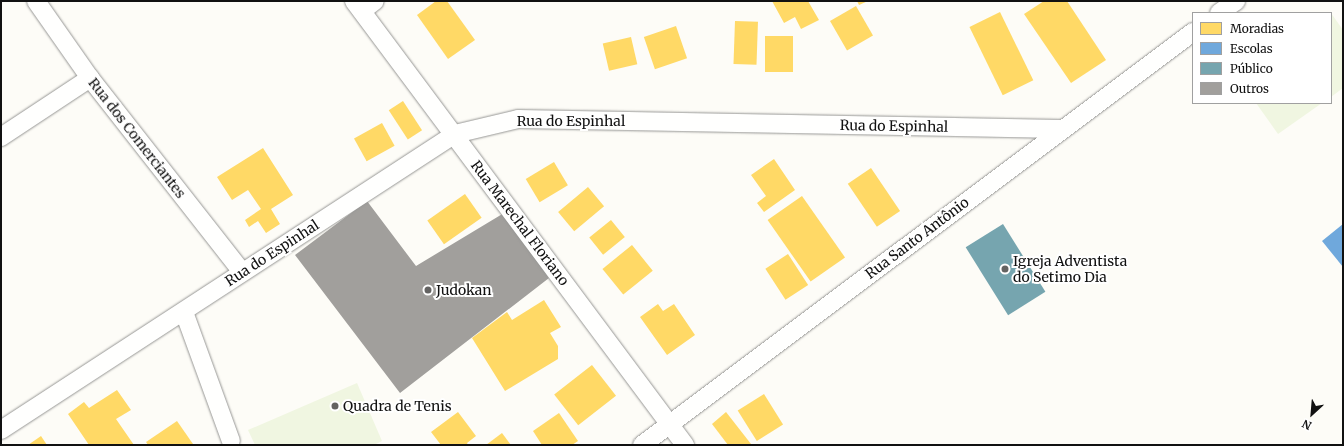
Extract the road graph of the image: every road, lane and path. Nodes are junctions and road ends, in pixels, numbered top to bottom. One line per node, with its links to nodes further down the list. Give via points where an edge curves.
1 (36, 1): 6 (street, Rua dos Comerciantes)
2 (1236, 1): 4 (street)
3 (364, 4): 8 (street, Rua Marechal Floriano)
4 (1220, 12)
5 (1192, 33): 7 (street, Rua Santo Antônio)
6 (90, 78): 9 (street); 10 (street, Rua dos Comerciantes)
7 (1062, 129): 8 (street, Rua do Espinhal, via 518,119); 12 (street, Rua Santo Antônio)
8 (455, 134): 10 (street, Rua do Espinhal); 12 (street, Rua Marechal Floriano)
9 (1, 137)
10 (242, 272): 11 (street, Rua do Espinhal)
11 (184, 312): 13 (street, Rua do Espinhal); 14 (street)
12 (670, 423): 15 (street, Rua Santo Antônio); 16 (street, Rua Marechal Floriano)
13 (1, 430)
14 (231, 441)
15 (642, 445)
16 (685, 445)

